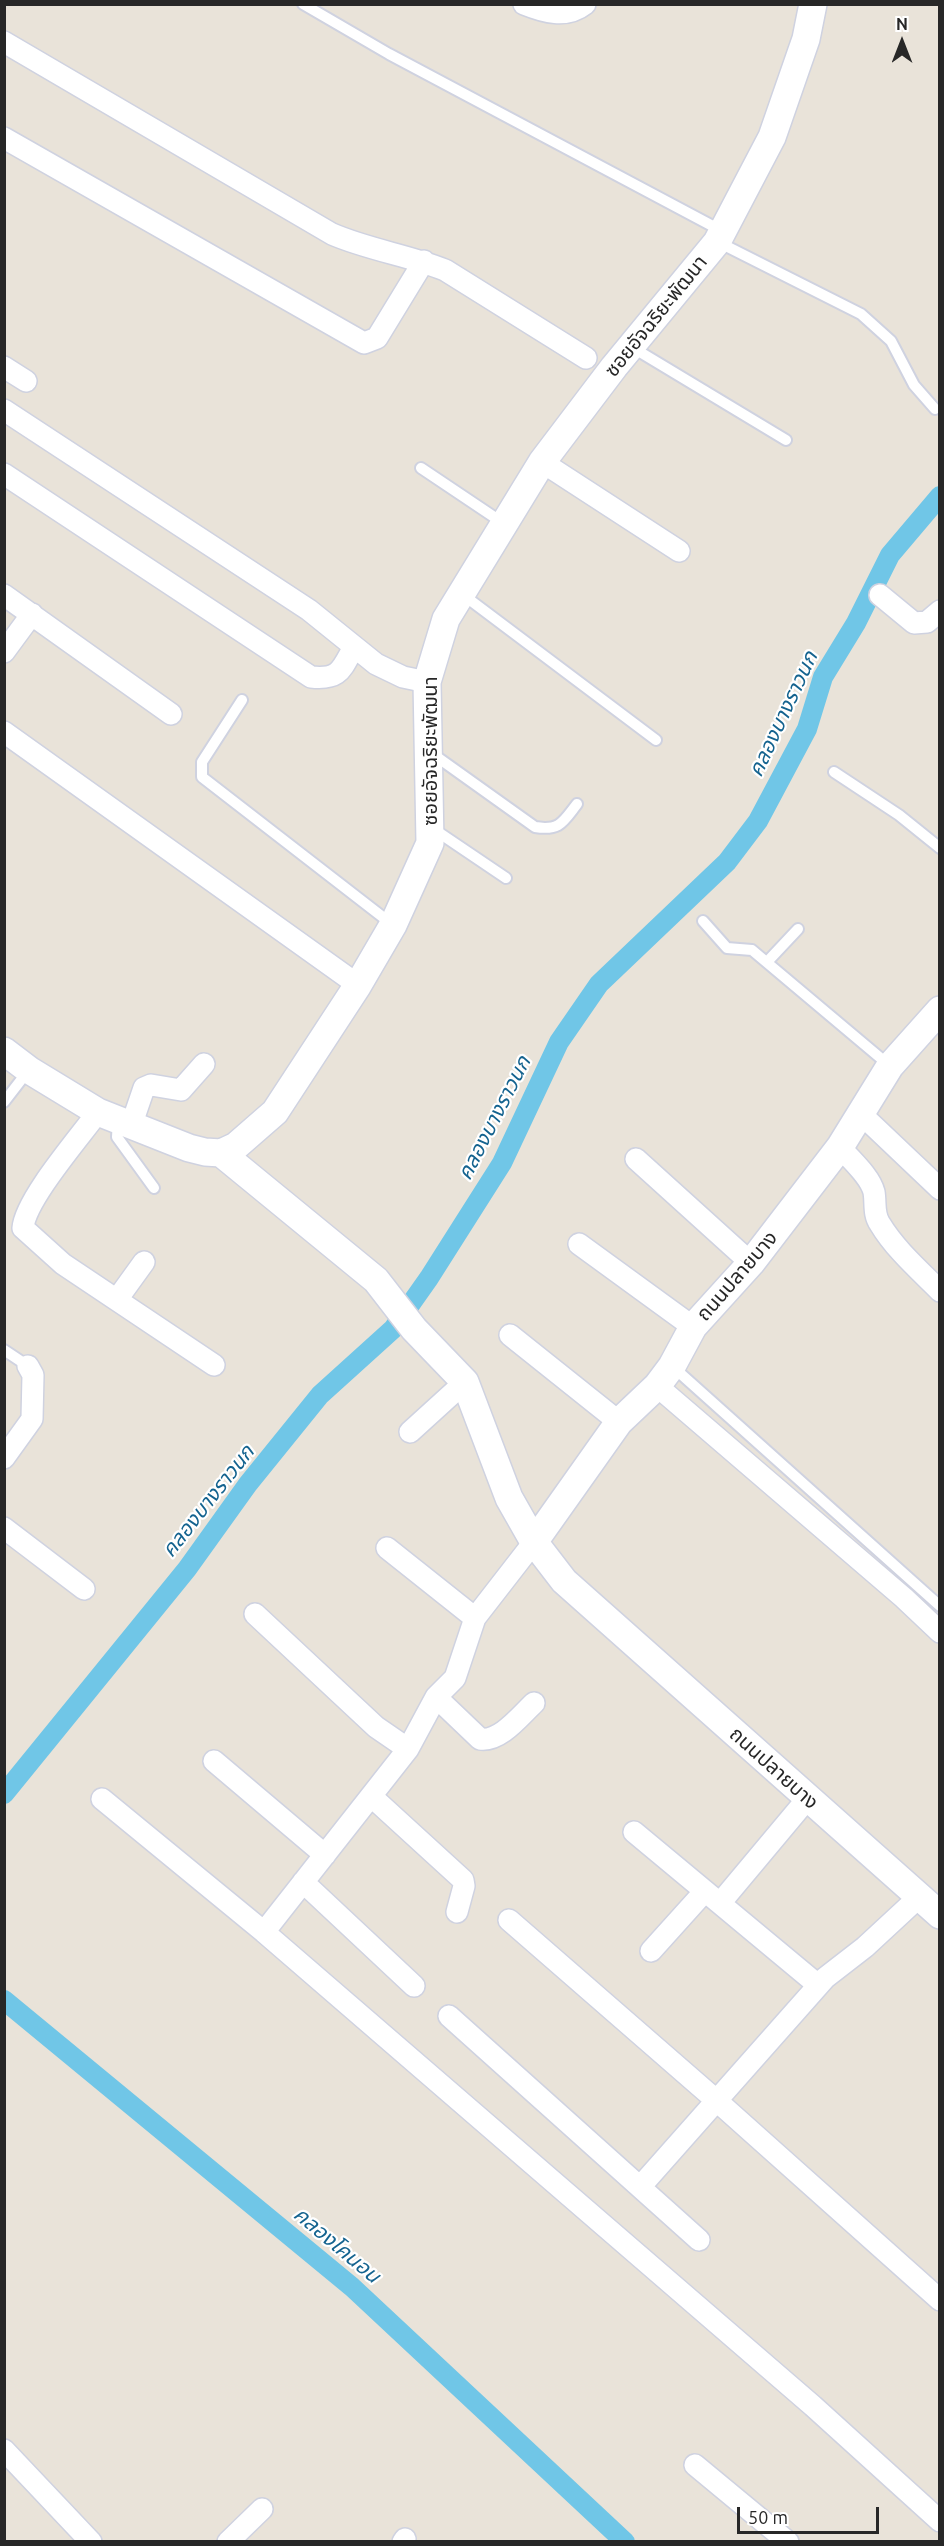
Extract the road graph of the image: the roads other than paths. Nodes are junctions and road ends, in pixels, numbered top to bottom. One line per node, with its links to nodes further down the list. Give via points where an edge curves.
1 (303, 4): 7 (lane)
2 (524, 4): 3 (street, via 554,13 572,12)
3 (585, 4)
4 (813, 4): 7 (street, ซอยอัจฉริยะพัฒนา, via 806,39 772,137)
5 (4, 42): 8 (street, via 332,234 354,244)
6 (4, 138): 8 (street, via 364,344 377,338)
7 (720, 237): 9 (street, ซอยอัจฉริยะพัฒนา); 13 (lane, via 861,314 891,341 914,385)
8 (423, 261): 10 (street, via 445,270)
9 (630, 346): 15 (lane); 16 (street, ซอยอัจฉริยะพัฒนา)
10 (586, 358)
11 (4, 367): 12 (street)
12 (26, 381)
13 (934, 409)
14 (4, 410): 26 (street, via 309,610)
15 (786, 440)
16 (542, 462): 19 (street, ซอยอัจฉริยะพัฒนา); 20 (street)
17 (421, 468): 19 (lane)
18 (4, 474): 26 (street, via 311,676 335,676)
19 (506, 525): 21 (street, ซอยอัจฉริยะพัฒนา)
20 (679, 551)
21 (462, 594): 28 (street, ซอยอัจฉริยะพัฒนา, via 446,619); 32 (lane)
22 (4, 595): 25 (street)
23 (880, 595): 24 (street, via 918,624 927,622)
24 (939, 611)
25 (32, 614): 27 (street); 30 (street)
26 (354, 647): 28 (street, via 375,664 403,677)
27 (4, 652)
28 (427, 682): 33 (street, ซอยอัจฉริยะพัฒนา)
29 (242, 700): 40 (lane, via 202,762 202,777)
30 (171, 714)
31 (4, 732): 43 (street)
32 (656, 740)
33 (430, 752): 35 (lane, via 535,827 555,828); 36 (street, ซอยอัจฉริยะพัฒนา)
34 (834, 772): 37 (lane, via 899,815)
35 (576, 804)
36 (431, 828): 38 (lane); 40 (street, ซอยอัจฉริยะพัฒนา, via 430,843)
37 (939, 848)
38 (506, 878)
39 (704, 921): 42 (lane, via 727,948 752,950)
40 (393, 925): 43 (street, ซอยอัจฉริยะพัฒนา)
41 (798, 929): 42 (lane)
42 (767, 962): 47 (lane)
43 (358, 985): 53 (street, ซอยอัจฉริยะพัฒนา, via 275,1112 236,1146)
44 (939, 1010): 47 (street, ถนนปลายบาง)
45 (4, 1051): 48 (street)
46 (204, 1064): 51 (street, via 181,1090 151,1085 144,1088)
47 (890, 1066): 50 (street, ถนนปลายบาง)
48 (29, 1070): 49 (lane); 51 (street)
49 (4, 1102)
50 (861, 1114): 52 (street, ถนนปลายบาง); 56 (street)
51 (116, 1120): 53 (street, via 189,1148); 55 (lane, via 117,1137); 61 (street, via 34,1199 23,1228 63,1264)
52 (840, 1148): 59 (street, ถนนปลายบาง); 60 (street, via 874,1192 879,1223)
53 (221, 1153): 68 (street, ถนนปลายบาง, via 376,1280 414,1329)
54 (636, 1159): 59 (street)
55 (154, 1188)
56 (939, 1190)
57 (579, 1244): 62 (street)
58 (144, 1262): 61 (street)
59 (752, 1263): 62 (street, ถนนปลายบาง)
60 (939, 1291)
61 (117, 1298): 65 (street)
62 (693, 1327): 67 (street, ถนนปลายบาง)
63 (510, 1335): 69 (street)
64 (4, 1350): 66 (lane)
65 (214, 1365)
66 (28, 1366): 71 (street, via 33,1375 32,1419)
67 (664, 1376): 69 (street, ถนนปลายบาง); 76 (lane); 79 (street)
68 (465, 1382): 70 (street); 73 (street, ถนนปลายบาง, via 509,1498)
69 (619, 1422): 73 (street, ถนนปลายบาง)
70 (410, 1432)
71 (4, 1458)
72 (4, 1528): 75 (street)
73 (534, 1542): 78 (street); 85 (street, ถนนปลายบาง, via 564,1581)
74 (387, 1548): 78 (street)
75 (84, 1589)
76 (939, 1605)
77 (255, 1614): 82 (street, via 376,1727)
78 (475, 1618): 80 (street, via 455,1678)
79 (939, 1632)
80 (436, 1697): 81 (street, via 480,1740 498,1736); 82 (street)
81 (534, 1703)
82 (408, 1749): 84 (street)
83 (214, 1761): 88 (street)
84 (371, 1796): 88 (street); 92 (street, via 463,1880)
85 (808, 1798): 90 (street); 91 (street, ถนนปลายบาง)
86 (102, 1799): 95 (street)
87 (634, 1832): 90 (street)
88 (325, 1855): 89 (street)
89 (303, 1882): 95 (street); 98 (street)
90 (713, 1897): 96 (street); 97 (street)
91 (919, 1897): 93 (street, ถนนปลายบาง); 97 (street)
92 (457, 1912)
93 (939, 1915)
94 (509, 1920): 100 (street)
95 (264, 1932): 107 (street, via 813,2406)
96 (651, 1951)
97 (818, 1985): 100 (street)
98 (414, 1986)
99 (449, 2016): 101 (street)
100 (717, 2101): 101 (street); 103 (street)
101 (640, 2187): 102 (street)
102 (699, 2240)
103 (939, 2300)
104 (4, 2450): 108 (street)
105 (694, 2465): 110 (street)
106 (262, 2509): 109 (street)
107 (939, 2521)
108 (81, 2538)
109 (228, 2541)
110 (788, 2541)

